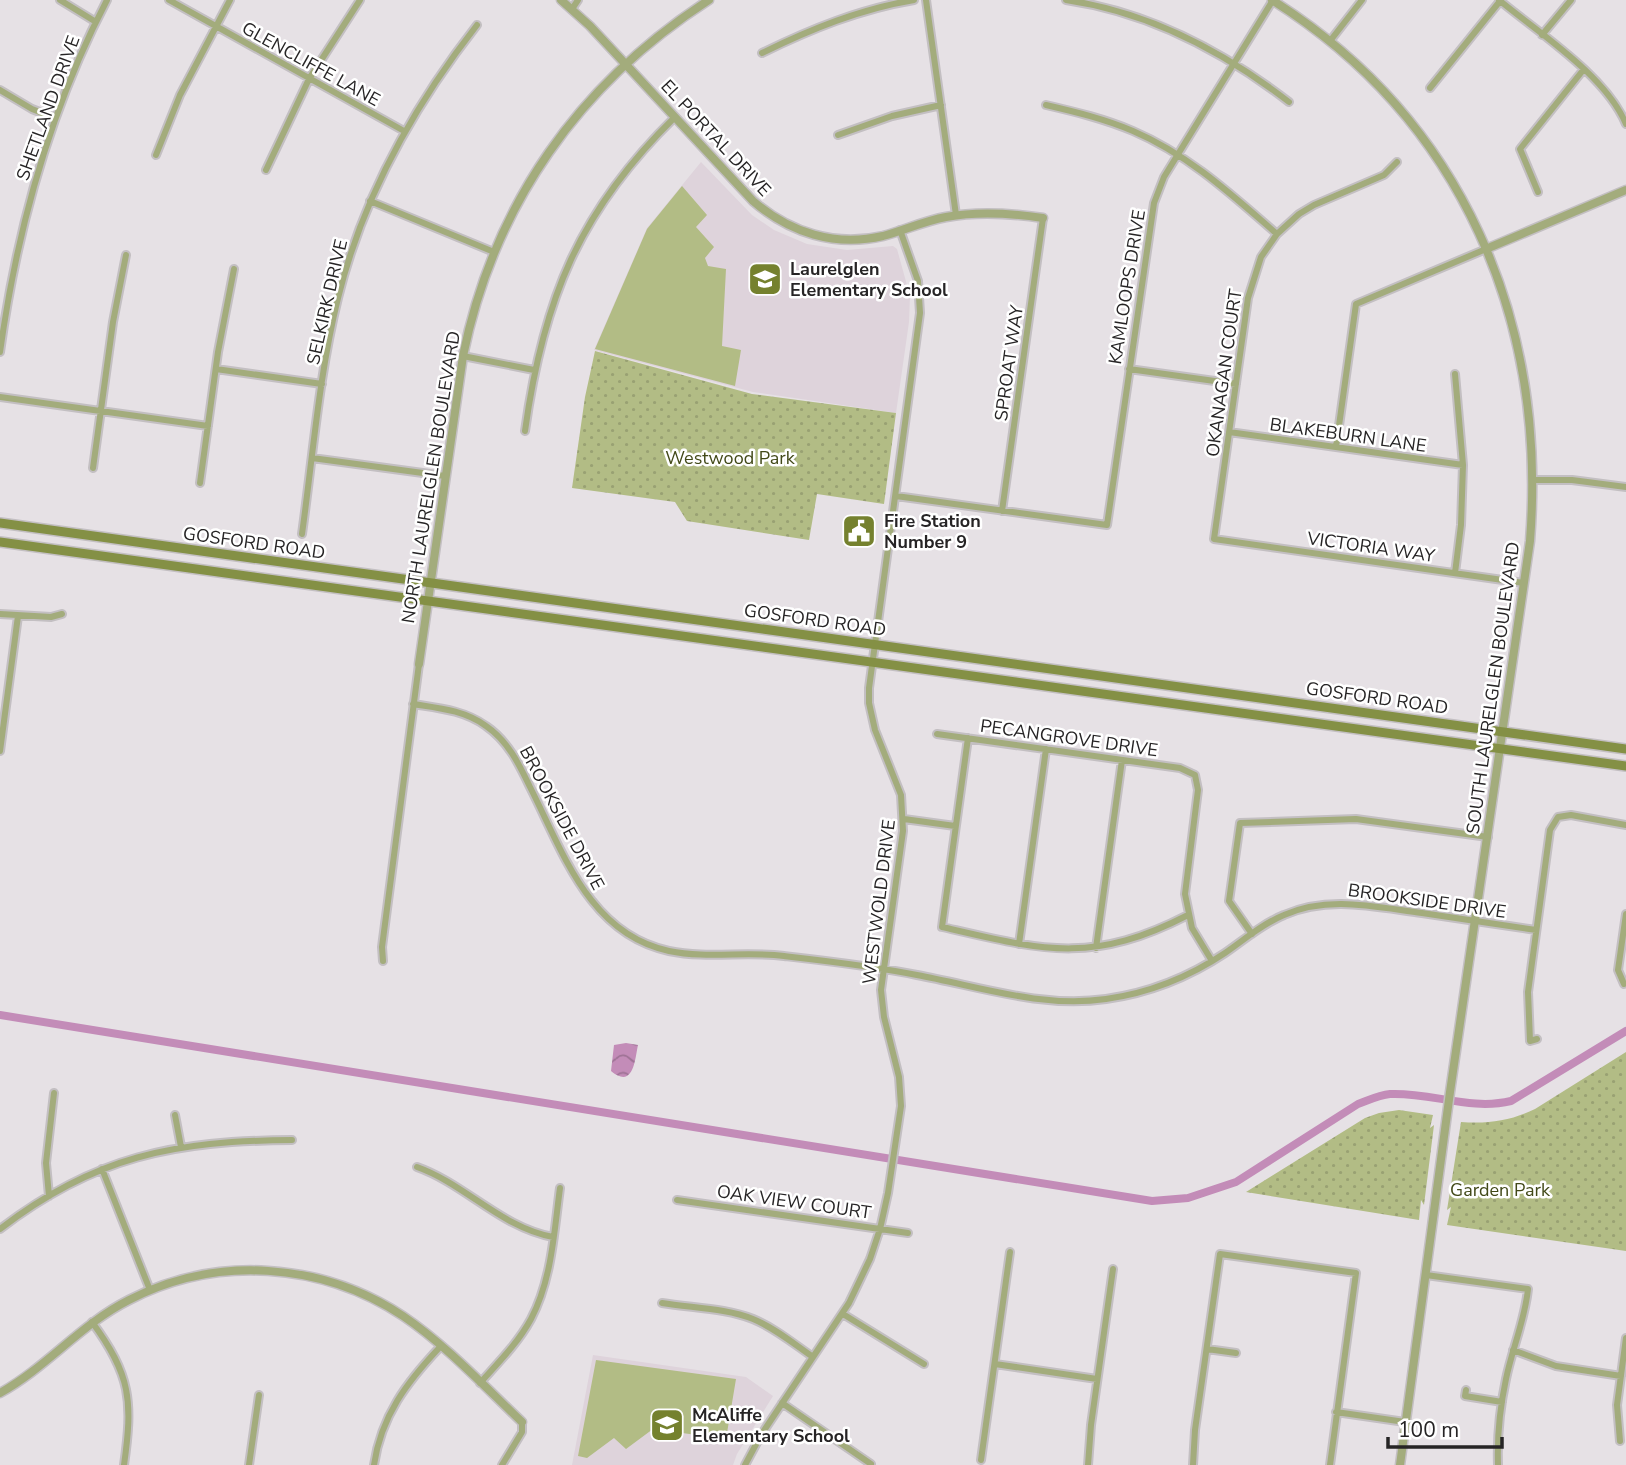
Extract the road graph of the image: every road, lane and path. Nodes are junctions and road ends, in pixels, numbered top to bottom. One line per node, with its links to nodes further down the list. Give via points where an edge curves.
1 (60, 0): 17 (street)
2 (107, 0): 17 (street, SHETLAND DRIVE)
3 (169, 0): 19 (street, GLENCLIFFE LANE)
4 (230, 0): 19 (street)
5 (360, 0): 26 (street)
6 (561, 0): 16 (street, EL PORTAL DRIVE)
7 (578, 0): 16 (street)
8 (709, 0): 24 (street, NORTH LAURELGLEN BOULEVARD)
9 (914, 0): 22 (street, via 831,22)
10 (926, 0): 30 (street)
11 (1066, 0): 23 (street, via 1147,20)
12 (1272, 0): 21 (street, SOUTH LAURELGLEN BOULEVARD); 23 (street, KAMLOOPS DRIVE)
13 (1362, 0): 21 (street)
14 (1571, 0): 20 (street)
15 (1499, 1): 20 (street); 27 (street)
16 (572, 9): 24 (street, EL PORTAL DRIVE)
17 (96, 22): 33 (street, SHETLAND DRIVE)
18 (477, 25): 35 (street, SELKIRK DRIVE)
19 (215, 26): 26 (street, GLENCLIFFE LANE); 37 (street)
20 (1542, 35): 25 (street)
21 (1329, 41): 48 (street, SOUTH LAURELGLEN BOULEVARD, via 1391,99 1426,143 1457,190)
22 (762, 53)
23 (1234, 63): 29 (street); 38 (street, KAMLOOPS DRIVE)
24 (625, 64): 32 (street, EL PORTAL DRIVE); 49 (street, NORTH LAURELGLEN BOULEVARD, via 582,108 542,161)
25 (1584, 69): 34 (street, via 1608,92); 42 (street, via 1520,149)
26 (309, 79): 35 (street, GLENCLIFFE LANE); 40 (street)
27 (1430, 88)
28 (0, 90): 33 (street)
29 (1289, 102)
30 (941, 105): 36 (street); 44 (street)
31 (1046, 105): 38 (street, via 1110,122)
32 (675, 117): 46 (street, EL PORTAL DRIVE, via 753,201 791,227 841,240); 57 (street, via 620,178 580,240 548,315)
33 (55, 118): 52 (street, SHETLAND DRIVE, via 20,237)
34 (1626, 124)
35 (404, 131): 43 (street, SELKIRK DRIVE)
36 (838, 135)
37 (156, 155)
38 (1178, 155): 47 (street, via 1220,184); 56 (street, KAMLOOPS DRIVE, via 1158,190 1150,217)
39 (1397, 162): 47 (street, OKANAGAN COURT, via 1384,175 1299,214)
40 (266, 170)
41 (1626, 190): 48 (street)
42 (1538, 192)
43 (370, 201): 49 (street); 59 (street, SELKIRK DRIVE, via 338,298)
44 (956, 215): 45 (street, EL PORTAL DRIVE); 46 (street, EL PORTAL DRIVE)
45 (1043, 218): 75 (street, SPROAT WAY)
46 (900, 230): 74 (street, WESTWOLD DRIVE, via 918,281 920,313)
47 (1277, 234): 60 (street, OKANAGAN COURT, via 1250,285)
48 (1486, 249): 66 (street, via 1356,304); 71 (street, SOUTH LAURELGLEN BOULEVARD, via 1522,367)
49 (494, 252): 54 (street, NORTH LAURELGLEN BOULEVARD)
50 (126, 255): 62 (street)
51 (234, 269): 55 (street)
52 (1, 343): 53 (street, SHETLAND DRIVE)
53 (0, 352)
54 (463, 356): 57 (street); 70 (street, NORTH LAURELGLEN BOULEVARD)
55 (216, 369): 59 (street); 63 (street)
56 (1129, 369): 60 (street); 75 (street, KAMLOOPS DRIVE, via 1107,525)
57 (534, 370): 64 (street)
58 (1455, 374): 68 (street)
59 (323, 384): 67 (street, SELKIRK DRIVE)
60 (1236, 384): 65 (street, OKANAGAN COURT)
61 (0, 397): 62 (street)
62 (101, 411): 63 (street); 69 (street)
63 (208, 426): 72 (street)
64 (525, 431)
65 (1229, 432): 66 (street, BLAKEBURN LANE); 78 (street, OKANAGAN COURT)
66 (1336, 447): 68 (street, BLAKEBURN LANE)
67 (312, 458): 70 (street); 77 (street, SELKIRK DRIVE)
68 (1463, 465): 80 (street)
69 (93, 468)
70 (445, 476): 81 (street, NORTH LAURELGLEN BOULEVARD)
71 (1533, 480): 73 (street); 82 (street, SOUTH LAURELGLEN BOULEVARD)
72 (200, 483)
73 (1626, 487)
74 (896, 496): 75 (street); 87 (street, WESTWOLD DRIVE)
75 (1002, 511)
76 (0, 523): 81 (main road, GOSFORD ROAD)
77 (302, 534)
78 (1214, 539): 80 (street, VICTORIA WAY)
79 (0, 542): 83 (main road, GOSFORD ROAD)
80 (1455, 573): 82 (street, VICTORIA WAY)
81 (429, 582): 83 (street, NORTH LAURELGLEN BOULEVARD); 87 (main road, GOSFORD ROAD)
82 (1524, 583): 92 (street, SOUTH LAURELGLEN BOULEVARD)
83 (428, 600): 88 (main road, GOSFORD ROAD); 89 (street, NORTH LAURELGLEN BOULEVARD)
84 (0, 614): 86 (street)
85 (62, 614): 86 (street)
86 (18, 616): 91 (street)
87 (874, 645): 88 (street, WESTWOLD DRIVE); 92 (main road, GOSFORD ROAD)
88 (872, 662): 95 (main road, GOSFORD ROAD); 101 (street, WESTWOLD DRIVE, via 872,717 897,781)
89 (419, 663): 90 (street, NORTH LAURELGLEN BOULEVARD)
90 (413, 704): 112 (street, NORTH LAURELGLEN BOULEVARD); 114 (street, BROOKSIDE DRIVE, via 460,713 499,737 517,761 586,896 607,919 633,937 681,953 768,954)
91 (2, 721): 98 (street)
92 (1502, 731): 95 (street, SOUTH LAURELGLEN BOULEVARD); 97 (main road, GOSFORD ROAD)
93 (937, 734): 94 (street, PECANGROVE DRIVE)
94 (968, 738): 96 (street, PECANGROVE DRIVE); 103 (street)
95 (1500, 748): 100 (main road, GOSFORD ROAD); 104 (street, SOUTH LAURELGLEN BOULEVARD)
96 (1045, 749): 99 (street, PECANGROVE DRIVE); 110 (street)
97 (1626, 749)
98 (0, 751)
99 (1122, 760): 105 (street, PECANGROVE DRIVE, via 1180,768 1195,775 1198,790 1185,881); 111 (street)
100 (1626, 765)
101 (904, 819): 103 (street); 114 (street, WESTWOLD DRIVE)
102 (1626, 825): 108 (street, via 1571,815 1558,817 1550,831)
103 (956, 826): 110 (street, via 942,927)
104 (1488, 837): 107 (street, SOUTH LAURELGLEN BOULEVARD); 109 (street, via 1356,819 1240,823 1229,901)
105 (1188, 915): 111 (street, via 1134,939); 113 (street)
106 (1626, 915): 115 (street, via 1618,970)
107 (1476, 921): 108 (street, BROOKSIDE DRIVE); 109 (street, BROOKSIDE DRIVE, via 1333,903 1284,915); 132 (street, SOUTH LAURELGLEN BOULEVARD)
108 (1536, 930): 116 (street, via 1527,1013 1530,1041)
109 (1252, 934): 113 (street, BROOKSIDE DRIVE)
110 (1018, 944): 111 (street, via 1061,950)
111 (1096, 948)
112 (383, 961)
113 (1212, 961): 114 (street, BROOKSIDE DRIVE, via 1154,988 1083,1001 1015,997)
114 (884, 969): 126 (street, WESTWOLD DRIVE, via 882,1004 901,1106)
115 (1623, 984)
116 (1537, 1039)
117 (54, 1093): 124 (street, via 46,1163)
118 (175, 1115): 120 (street)
119 (292, 1140): 120 (street)
120 (181, 1146): 122 (street)
121 (416, 1167): 129 (street, via 520,1226)
122 (102, 1169): 124 (street); 133 (street)
123 (560, 1188): 129 (street)
124 (49, 1196): 127 (street)
125 (677, 1200): 126 (street, OAK VIEW COURT)
126 (880, 1229): 128 (street, OAK VIEW COURT); 135 (street, WESTWOLD DRIVE)
127 (0, 1230)
128 (908, 1233)
129 (553, 1237): 147 (street, via 544,1287 530,1320)
130 (1010, 1252): 144 (street)
131 (1113, 1269): 146 (street)
132 (1426, 1275): 140 (street, via 1528,1289); 155 (street, SOUTH LAURELGLEN BOULEVARD)
133 (150, 1290): 136 (street); 138 (street, via 214,1273 257,1270 299,1274 340,1285 384,1305)
134 (662, 1303): 142 (street, via 751,1318)
135 (842, 1314): 142 (street, WESTWOLD DRIVE); 143 (street)
136 (92, 1322): 149 (street); 159 (street, via 117,1359 127,1387 130,1413)
137 (1626, 1338): 145 (street)
138 (440, 1347): 147 (street); 161 (street, via 394,1403)
139 (1207, 1349): 141 (street); 153 (street, via 1220,1254 1356,1273); 165 (street)
140 (1513, 1350): 145 (street, via 1556,1366); 151 (street)
141 (1236, 1353)
142 (813, 1357): 152 (street, WESTWOLD DRIVE)
143 (924, 1364)
144 (995, 1364): 146 (street); 157 (street)
145 (1621, 1376): 156 (street, via 1617,1405)
146 (1097, 1379): 164 (street)
147 (480, 1383): 154 (street)
148 (1466, 1390): 151 (street, via 1465,1396)
149 (0, 1393)
150 (259, 1395): 160 (street)
151 (1502, 1402): 168 (street)
152 (782, 1403): 158 (street); 163 (street, WESTWOLD DRIVE)
153 (1336, 1412): 155 (street); 166 (street)
154 (523, 1422): 162 (street, via 522,1433)
155 (1405, 1422): 167 (street, SOUTH LAURELGLEN BOULEVARD)
156 (1620, 1441)
157 (981, 1460)
158 (871, 1464)
159 (124, 1465)
160 (249, 1465)
161 (374, 1465)
162 (502, 1465)
163 (745, 1465)
164 (1088, 1465)
165 (1193, 1465)
166 (1330, 1465)
167 (1400, 1465)
168 (1498, 1465)

